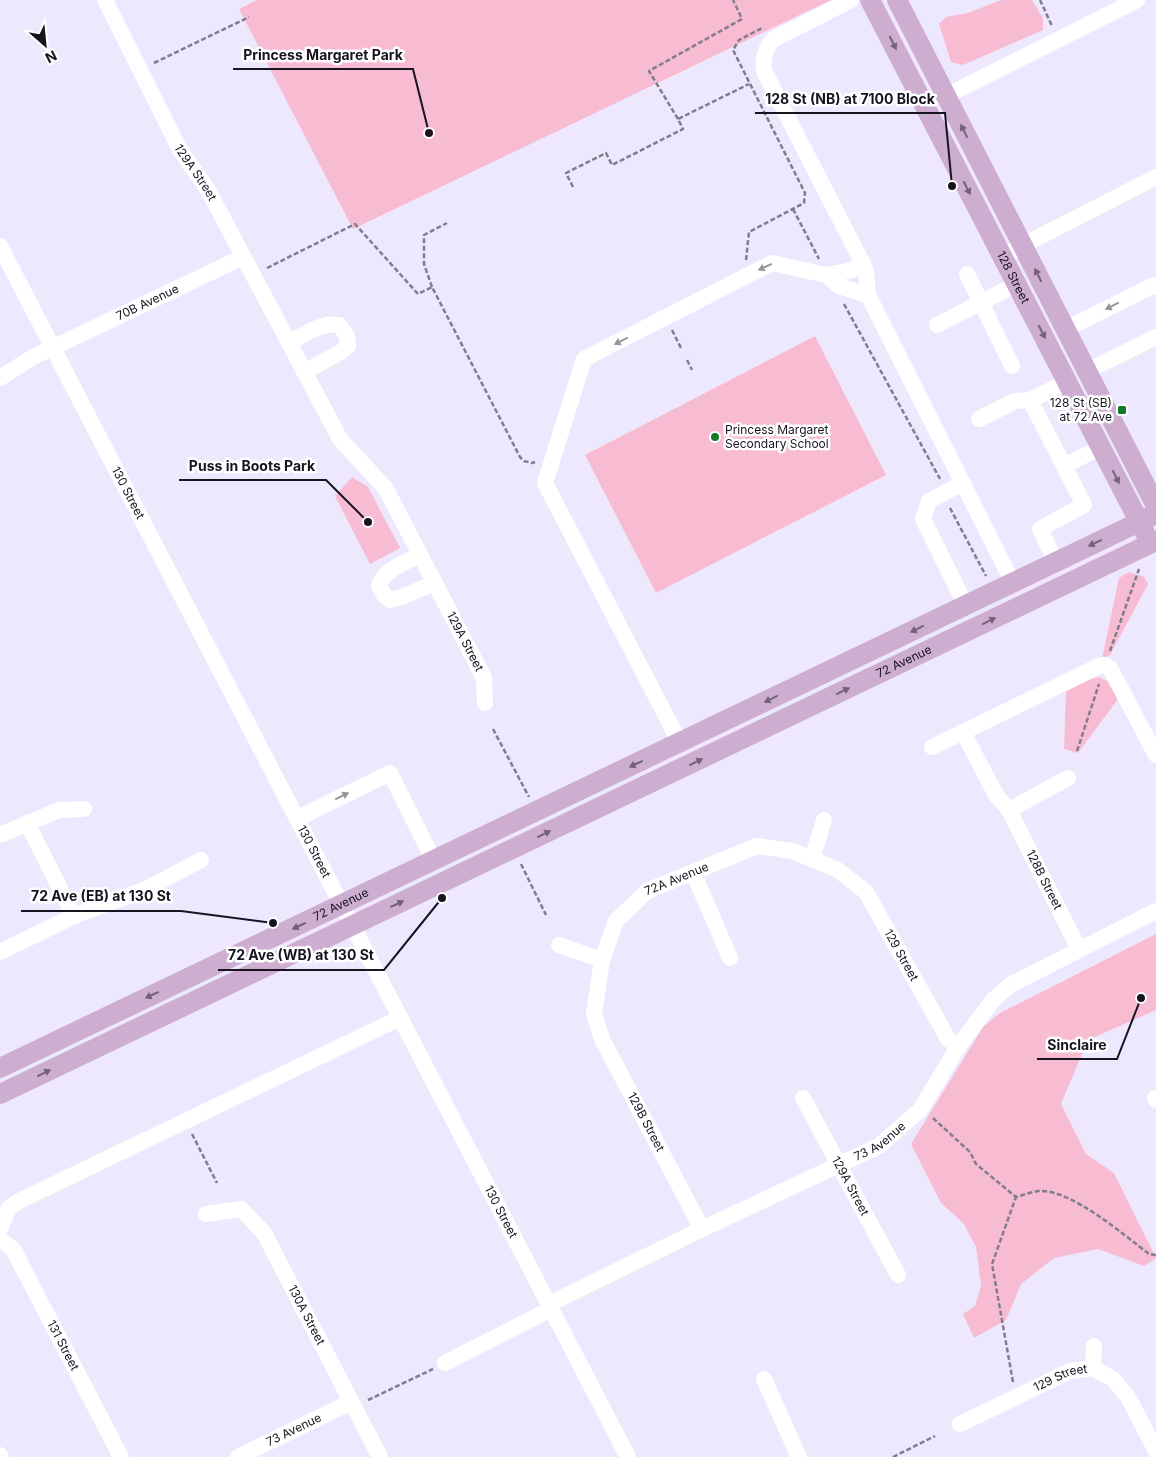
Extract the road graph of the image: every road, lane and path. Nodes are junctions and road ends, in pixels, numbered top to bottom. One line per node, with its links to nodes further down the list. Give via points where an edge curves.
1 (105, 0): 22 (street, 129A Street, via 180,150 208,190)
2 (733, 0): 14 (path, via 742,19 649,71)
3 (850, 0): 24 (street, via 774,39 766,47 764,71)
4 (870, 0): 21 (main road, 128 Street, one-way to 21)
5 (896, 0): 13 (main road, 128 Street)
6 (1040, 0): 10 (path)
7 (1137, 0): 13 (street)
8 (249, 17): 11 (path)
9 (765, 27): 12 (path, via 739,40 732,50)
10 (1053, 27)
11 (151, 65)
12 (749, 84): 14 (path); 17 (path, via 805,193 804,203)
13 (946, 96): 20 (main road, 128 Street, one-way to 13)
14 (678, 119): 16 (path, via 683,129 612,165 606,153 566,173)
15 (1156, 177): 20 (street)
16 (573, 187)
17 (793, 209): 23 (path, via 749,232); 26 (path)
18 (447, 223): 30 (path, via 424,235 424,264)
19 (0, 246): 40 (street, 130 Street)
20 (1023, 246): 21 (street); 37 (main road, 128 Street, one-way to 20)
21 (1002, 256): 28 (main road, 128 Street)
22 (244, 257): 39 (street, 129A Street); 40 (street, 70B Avenue)
23 (746, 264)
24 (863, 264): 26 (street, via 853,270); 31 (street)
25 (264, 270): 30 (path, via 355,224 418,294)
26 (820, 270): 31 (street, via 839,286); 71 (street, one-way to 71, via 772,263 584,359 545,483)
27 (967, 274): 33 (street)
28 (1017, 284): 33 (street); 48 (main road, 128 Street, one-way to 48)
29 (1156, 286): 37 (street, one-way to 37)
30 (432, 287): 34 (path)
31 (868, 295): 53 (street)
32 (841, 298): 54 (path)
33 (981, 303): 35 (street); 43 (street)
34 (448, 318)
35 (937, 325)
36 (671, 328): 41 (path)
37 (1066, 329): 45 (main road, 128 Street)
38 (1156, 337): 45 (street)
39 (289, 343): 46 (street, 129A Street); 46 (street, via 329,323 339,325 347,336 348,346 341,352)
40 (53, 348): 47 (street, 70B Avenue); 80 (street, 130 Street)
41 (681, 348)
42 (687, 360): 44 (path)
43 (1012, 366)
44 (692, 370)
45 (1087, 371): 56 (main road, 128 Street)
46 (304, 372): 59 (street, 129A Street, via 340,439 386,489)
47 (0, 378)
48 (1067, 382): 49 (street); 51 (main road, 128 Street)
49 (1030, 400): 50 (street, via 1015,402); 52 (street)
50 (979, 419)
51 (1100, 447): 52 (street); 57 (main road, 128 Street, one-way to 57)
52 (1064, 466): 60 (street, via 1084,505 1040,529)
53 (963, 482): 64 (street); 65 (street, via 929,500 924,519)
54 (942, 484)
55 (947, 502): 62 (path)
56 (1156, 506)
57 (1148, 518): 58 (main road, 128 Street); 60 (main road, 72 Avenue, one-way to 60)
58 (1154, 546): 76 (main road, 72 Avenue, one-way to 58)
59 (420, 555): 63 (street, 129A Street); 63 (street, via 381,580 379,586 390,600)
60 (1056, 562): 64 (main road, 72 Avenue)
61 (1139, 568): 66 (path)
62 (988, 581)
63 (434, 583): 68 (street, 129A Street, via 484,678)
64 (1013, 583): 65 (main road, 72 Avenue)
65 (966, 606): 71 (main road, 72 Avenue, one-way to 71)
66 (1109, 653)
67 (1100, 680): 73 (path)
68 (485, 703)
69 (493, 729): 77 (path)
70 (963, 732): 72 (street); 74 (street, via 1105,665 1110,668); 79 (street, 128B Street, via 996,795)
71 (680, 743): 76 (main road, 72 Avenue, via 678,751); 86 (main road, 72 Avenue, one-way to 86)
72 (932, 747)
73 (1077, 751)
74 (1156, 755)
75 (1068, 778): 79 (street)
76 (652, 783): 94 (main road, 72 Avenue, one-way to 76)
77 (530, 800)
78 (84, 809): 82 (street, via 59,810)
79 (1009, 810): 96 (street, 128B Street)
80 (298, 818): 86 (street, one-way to 86, via 390,773); 90 (street, 130 Street)
81 (824, 820): 84 (street)
82 (28, 823): 83 (street); 93 (street)
83 (0, 835)
84 (812, 859): 88 (street, 72A Avenue); 89 (street, 72A Avenue, via 792,850 756,846)
85 (201, 860): 93 (street, via 144,890)
86 (434, 861): 90 (main road, 72 Avenue)
87 (519, 861): 92 (path)
88 (838, 870): 102 (street, 129 Street, via 866,892 943,1030)
89 (693, 872): 98 (street); 99 (street, 72A Avenue, via 647,891 628,909 616,921)
90 (343, 905): 94 (street, 130 Street); 103 (main road, 72 Avenue, one-way to 103)
91 (1156, 911): 96 (street, 73 Avenue)
92 (546, 915)
93 (74, 916): 97 (street)
94 (353, 925): 101 (street, 130 Street); 104 (main road, 72 Avenue, one-way to 94)
95 (559, 945): 99 (street)
96 (1079, 949): 102 (street, 73 Avenue, via 1001,992)
97 (0, 952)
98 (730, 958)
99 (602, 960): 100 (street, 72A Avenue)
100 (594, 1014): 112 (street, 129B Street, via 602,1039)
101 (400, 1018): 107 (street); 117 (street, 130 Street)
102 (958, 1047): 108 (street, 73 Avenue, via 927,1100 910,1120 879,1146)
103 (0, 1068)
104 (0, 1094)
105 (803, 1098): 108 (street, 129A Street)
106 (927, 1116): 110 (path, via 970,1152 976,1164)
107 (186, 1121): 109 (path); 113 (street, via 19,1201 9,1208)
108 (839, 1164): 112 (street, 73 Avenue); 116 (street, 129A Street)
109 (217, 1183)
110 (1016, 1197): 115 (path, via 1039,1191 1062,1195 1105,1221 1149,1254); 122 (path, via 992,1264)
111 (206, 1214): 123 (street, 130A Street, via 241,1209 264,1233)
112 (702, 1228): 117 (street, 73 Avenue)
113 (0, 1229)
114 (0, 1239): 127 (street, 131 Street, via 13,1249)
115 (1156, 1255)
116 (898, 1275)
117 (550, 1307): 119 (street, 73 Avenue); 130 (street, 130 Street)
118 (1094, 1346): 120 (street)
119 (445, 1363): 123 (path)
120 (1093, 1368): 124 (street, 129 Street, via 1070,1372); 126 (street, 129 Street, via 1113,1379 1128,1397)
121 (764, 1380): 131 (street)
122 (1014, 1388)
123 (358, 1402): 128 (street, 73 Avenue); 129 (street, 130A Street)
124 (960, 1424)
125 (935, 1436): 132 (path)
126 (1156, 1451)
127 (121, 1457)
128 (238, 1457)
129 (380, 1457)
130 (628, 1457)
131 (799, 1457)
132 (893, 1457)

